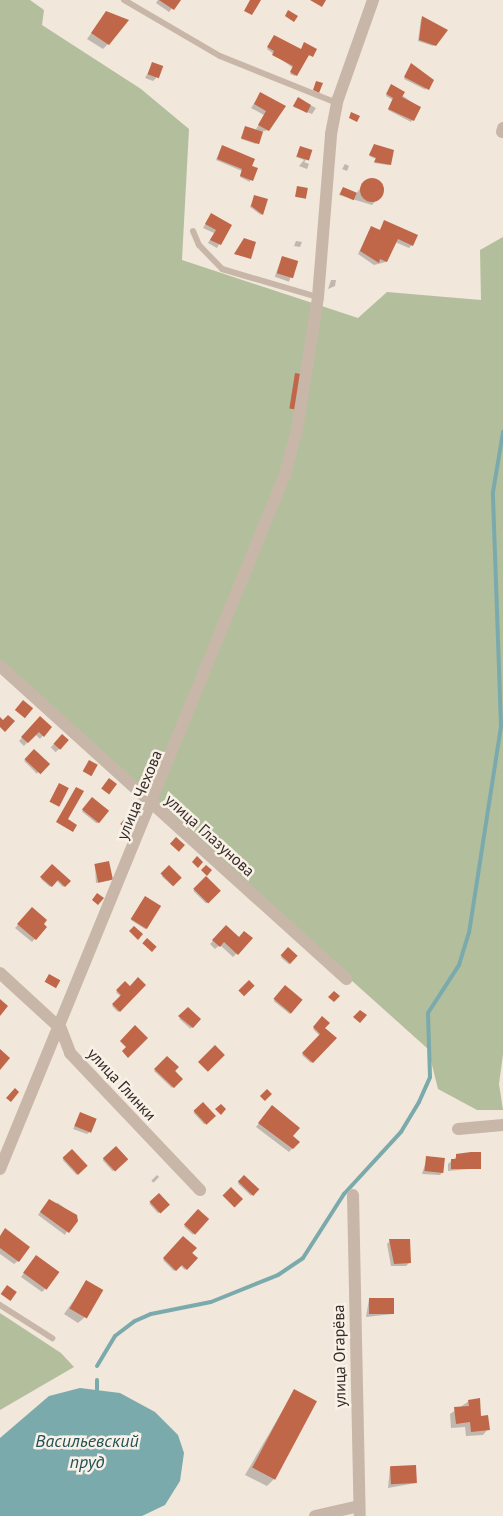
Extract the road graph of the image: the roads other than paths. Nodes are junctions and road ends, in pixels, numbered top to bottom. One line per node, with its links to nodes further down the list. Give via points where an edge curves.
1 (124, 0): 3 (lane, via 220,56)
2 (373, 0): 3 (street, улица Чехова)
3 (337, 104): 5 (street, улица Чехова, via 321,228)
4 (193, 231): 5 (lane, via 199,245 222,269)
5 (318, 297): 7 (street, улица Чехова, via 297,430 284,477)
6 (0, 666): 7 (street, улица Глазунова)
7 (152, 806): 9 (street, улица Глазунова); 10 (street, улица Чехова)
8 (0, 973): 10 (street, улица Глинки)
9 (346, 979)
10 (61, 1029): 13 (street, улица Чехова); 14 (street, улица Глинки, via 70,1053)
11 (503, 1125): 12 (street)
12 (458, 1129)
13 (0, 1169)
14 (200, 1190)
15 (353, 1195): 18 (street, улица Огарёва)
16 (0, 1305): 17 (lane)
17 (52, 1338)
18 (360, 1511): 19 (street)
19 (315, 1516)

